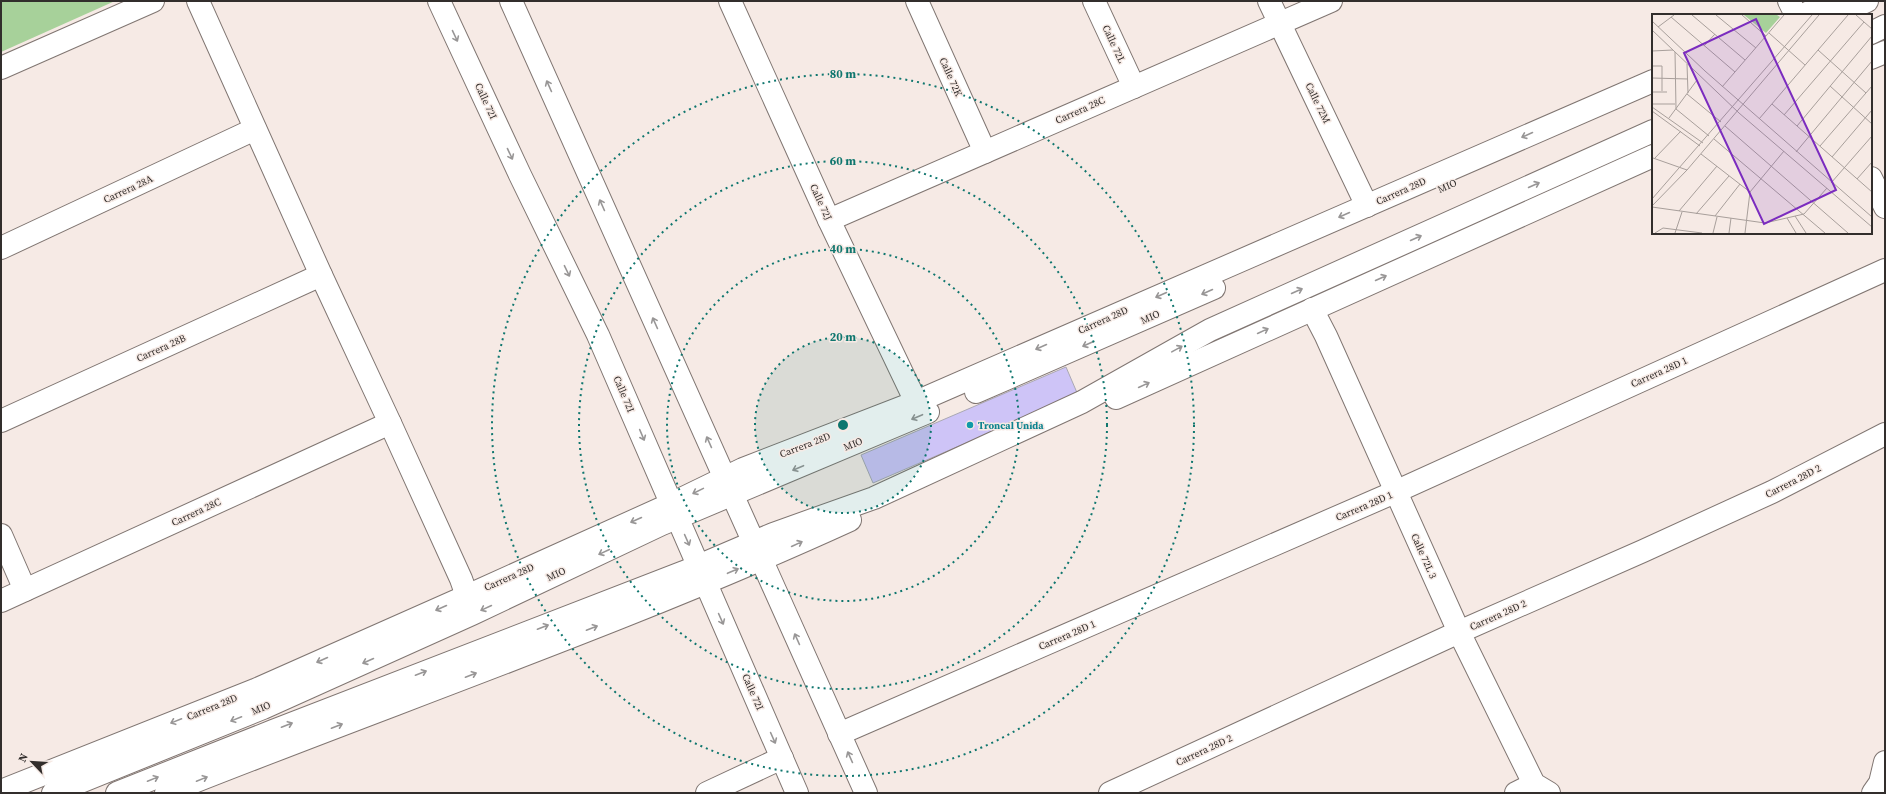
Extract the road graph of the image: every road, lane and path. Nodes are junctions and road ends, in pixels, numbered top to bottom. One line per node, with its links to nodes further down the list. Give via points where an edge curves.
1 (153, 1): 21 (street)
2 (198, 1): 25 (street)
3 (439, 1): 43 (street, Calle 72I, one-way to 43, via 598,335)
4 (511, 1): 41 (street, one-way to 4)
5 (730, 1): 32 (street, Calle 72J)
6 (917, 1): 27 (street, Calle 72K)
7 (1094, 1): 23 (street, Calle 72L)
8 (1269, 1): 16 (street, Calle 72M)
9 (1331, 1): 16 (street, Carrera 28C)
10 (1789, 1): 13 (street)
11 (1833, 1): 14 (street)
12 (1867, 1): 15 (street)
13 (1796, 14)
14 (1806, 14)
15 (1838, 14)
16 (1279, 24): 23 (street, Carrera 28C); 30 (street, Calle 72M)
17 (1885, 26): 18 (street)
18 (1872, 32)
19 (1885, 52): 20 (street)
20 (1872, 58)
21 (1, 68)
22 (1652, 81): 30 (street, Carrera 28D, one-way to 30)
23 (1134, 87): 27 (street, Carrera 28C)
24 (1652, 96): 41 (street, MIO, one-way to 41, via 1063,355)
25 (255, 129): 33 (street, Carrera 28A); 35 (street)
26 (1652, 131): 45 (street, one-way to 26, via 1082,402 1210,330)
27 (985, 152): 32 (street, Carrera 28C)
28 (1652, 156): 36 (street, one-way to 28)
29 (1872, 180): 31 (street)
30 (1367, 206): 37 (street, Carrera 28D, one-way to 37)
31 (1885, 207)
32 (829, 220): 37 (street, Calle 72J)
33 (1, 248)
34 (1885, 270): 42 (street, Carrera 28D 1)
35 (321, 275): 38 (street, Carrera 28B); 39 (street)
36 (1312, 309): 42 (street, Calle 72L 3); 45 (street, one-way to 36)
37 (916, 402): 41 (street, Carrera 28D)
38 (1, 421)
39 (390, 423): 47 (street, Carrera 28C); 48 (street)
40 (1885, 434): 50 (street, Carrera 28D 2, via 1772,492)
41 (728, 486): 43 (street, Carrera 28D, one-way to 43); 45 (street)
42 (1396, 492): 50 (street, Calle 72L 3); 51 (street, Carrera 28D 1)
43 (674, 511): 46 (street, Calle 72I, one-way to 46); 48 (street, Carrera 28D, one-way to 48); 57 (street, MIO, one-way to 57, via 472,614 263,708)
44 (1, 535): 47 (street)
45 (757, 551): 46 (street, one-way to 45); 51 (street, one-way to 45)
46 (702, 575): 52 (street, Calle 72I, one-way to 52); 58 (street, one-way to 46, via 273,731); 59 (street, one-way to 46)
47 (25, 590): 49 (street, Carrera 28C)
48 (467, 596): 56 (street, Carrera 28D, one-way to 56, via 255,690)
49 (1, 601)
50 (1459, 632): 55 (street, Calle 72L 3); 63 (street, Carrera 28D 2)
51 (839, 734): 62 (street, one-way to 51)
52 (782, 758): 60 (street); 61 (street, Calle 72I)
53 (1885, 762): 54 (street)
54 (1879, 786)
55 (1533, 790)
56 (1, 791)
57 (53, 793)
58 (117, 793)
59 (166, 793)
60 (708, 793)
61 (797, 793)
62 (866, 793)
63 (1110, 793)

